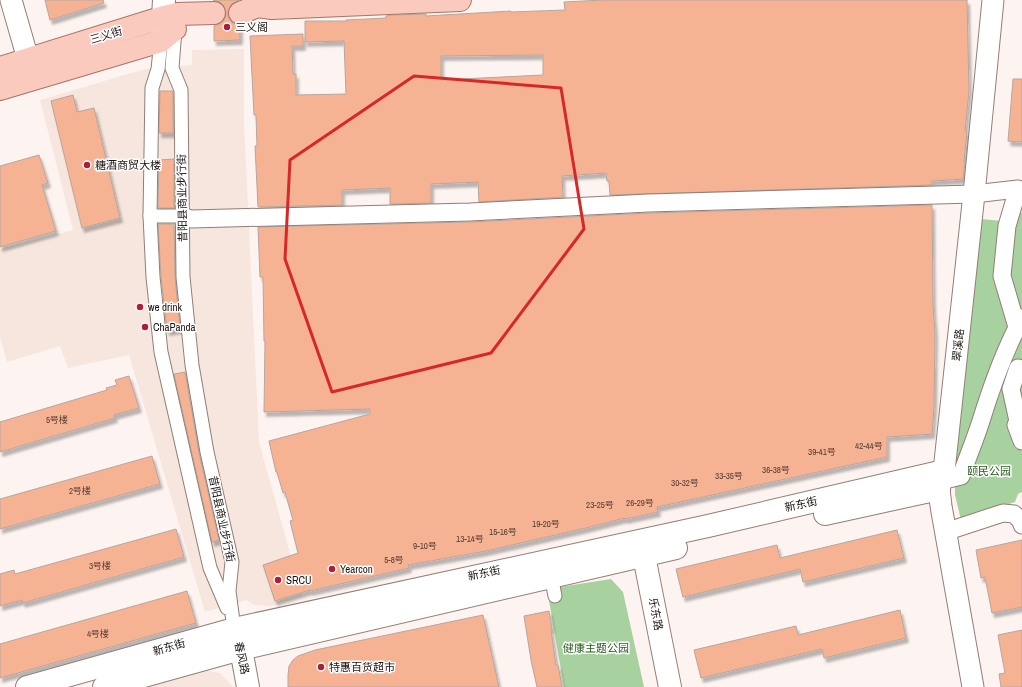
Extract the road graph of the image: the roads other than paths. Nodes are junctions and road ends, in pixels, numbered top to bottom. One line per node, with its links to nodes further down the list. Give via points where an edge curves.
1 (11, 0): 7 (street)
2 (460, 0): 4 (main road, via 272,8)
3 (993, 0): 10 (street, 翠溪路)
4 (254, 6)
5 (214, 13): 6 (main road, 三义街)
6 (170, 17): 7 (main road, 三义街); 9 (main road, 三义街); 11 (street, 昔阳县商业步行街, via 152,88); 12 (street, 昔阳县商业步行街, via 172,68 181,90)
7 (28, 59): 8 (main road, 三义街)
8 (0, 68)
9 (0, 89)
10 (974, 194): 12 (street, via 663,202 470,212 191,219); 13 (street, via 1018,189 1007,226 1002,276); 16 (street, 翠溪路)
11 (150, 216): 12 (street); 20 (street, 昔阳县商业步行街, via 161,352 210,568)
12 (182, 216): 20 (street, 昔阳县商业步行街, via 183,277 192,365 207,452 232,562 229,592)
13 (1019, 322): 16 (street, via 987,401 961,476)
14 (1022, 369): 15 (street, via 1018,368 1011,390 1018,421 1016,425)
15 (1022, 442)
16 (942, 480): 18 (street, 翠溪路); 19 (main road, 新东街)
17 (1022, 525): 18 (street, via 1014,514 1003,513)
18 (945, 532): 25 (street, 翠溪路)
19 (643, 548): 20 (main road, 新东街); 20 (main road, 新东街, via 553,586); 24 (main road, 乐东路)
20 (238, 639): 21 (main road, 新东街); 22 (main road, 新东街); 23 (main road, 春风路)
21 (27, 687)
22 (104, 687)
23 (248, 687)
24 (670, 687)
25 (973, 687)

